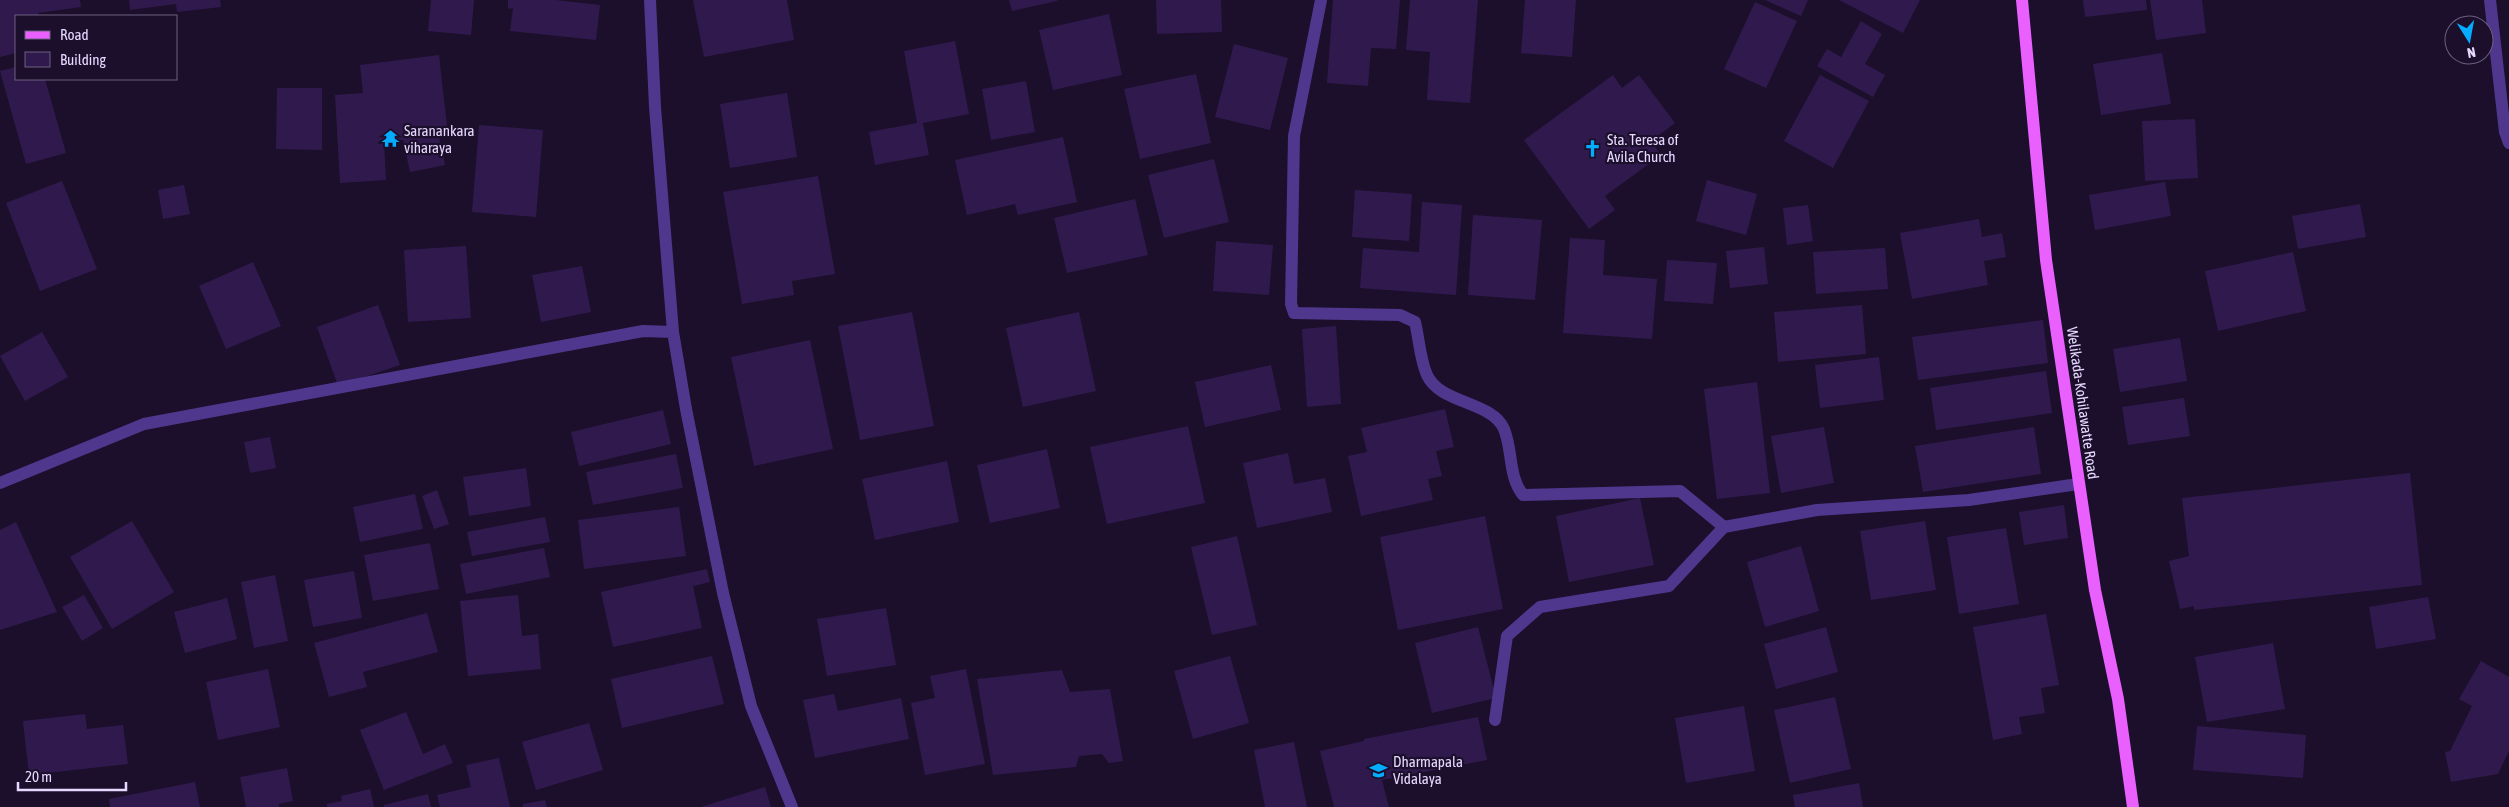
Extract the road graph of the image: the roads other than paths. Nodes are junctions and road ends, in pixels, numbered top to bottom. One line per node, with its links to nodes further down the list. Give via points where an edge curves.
1 (650, 0): 6 (street)
2 (1321, 0): 9 (street, via 1294,136 1294,313 1400,315 1415,322 1427,375 1437,388 1496,418 1504,429 1516,485 1523,495 1680,491)
3 (2022, 0): 8 (main road, Welikada-Kohilawatte Road, via 2046,260)
4 (2490, 0): 5 (street)
5 (2509, 143)
6 (673, 332): 7 (street, via 643,331 144,424); 11 (street, via 721,583 751,706)
7 (0, 483)
8 (2078, 484): 9 (street, via 1969,500 1816,510); 12 (main road, Welikada-Kohilawatte Road, via 2095,590 2118,699)
9 (1724, 527): 10 (street, via 1669,586 1540,607 1507,636)
10 (1495, 720)
11 (792, 807)
12 (2133, 807)

